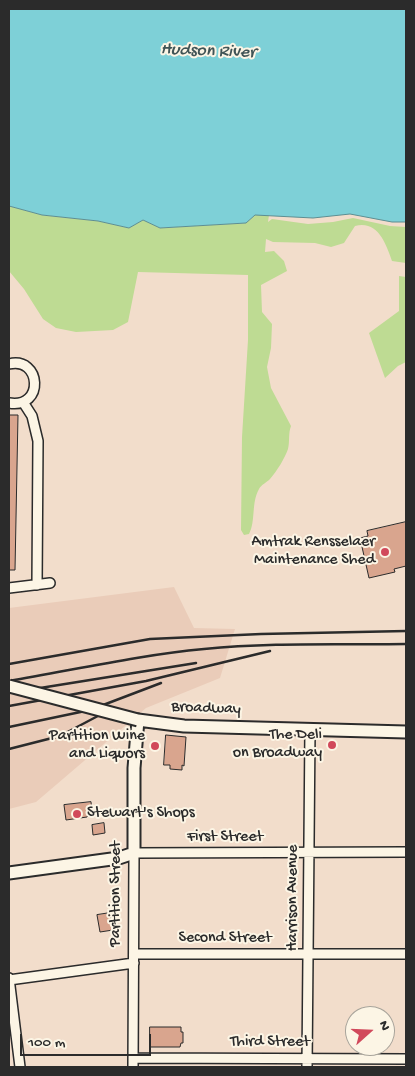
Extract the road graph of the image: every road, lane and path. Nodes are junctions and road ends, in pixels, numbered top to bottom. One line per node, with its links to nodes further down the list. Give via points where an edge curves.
1 (9, 364): 2 (street, via 22,364 34,377 32,395)
2 (23, 402): 3 (street); 5 (street, via 32,416 38,441)
3 (9, 403)
4 (50, 584): 5 (street)
5 (37, 585): 6 (street)
6 (9, 588)
7 (9, 686): 8 (street, Broadway, bridge)
8 (138, 720): 9 (street, Broadway, via 176,725); 13 (street, Partition Street, via 134,768)
9 (310, 729): 10 (street, Broadway); 11 (street, Harrison Avenue)
10 (406, 732)
11 (309, 852): 12 (street, First Street); 13 (street, First Street); 15 (street, Harrison Avenue)
12 (406, 852)
13 (134, 853): 14 (street, via 119,858); 17 (street, Partition Street)
14 (9, 873)
15 (308, 954): 16 (street, Second Street); 17 (street, Second Street); 21 (street, Harrison Avenue)
16 (406, 954)
17 (134, 959): 18 (street, Second Street); 20 (street, Partition Street)
18 (9, 979): 23 (street)
19 (406, 1058): 21 (street, Third Street)
20 (133, 1062): 21 (street, Third Street)
21 (307, 1062)
22 (9, 1063): 23 (street)
23 (20, 1065)

